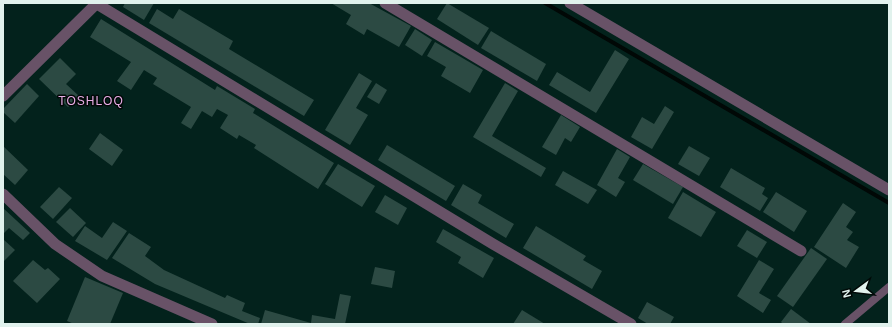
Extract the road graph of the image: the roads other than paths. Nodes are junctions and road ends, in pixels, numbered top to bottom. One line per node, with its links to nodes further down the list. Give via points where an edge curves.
1 (97, 3): 4 (street); 10 (street, via 480,236)
2 (385, 3): 7 (street)
3 (570, 3): 5 (street)
4 (3, 96)
5 (889, 190)
6 (3, 194): 9 (street, via 55,244 102,276)
7 (801, 251)
8 (889, 287): 11 (lane)
9 (212, 324)
10 (631, 324)
11 (845, 324)

